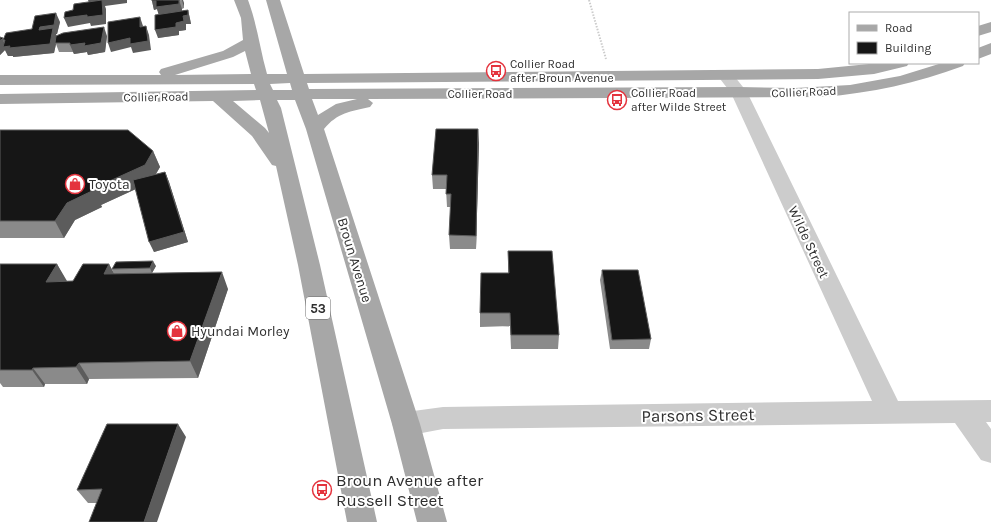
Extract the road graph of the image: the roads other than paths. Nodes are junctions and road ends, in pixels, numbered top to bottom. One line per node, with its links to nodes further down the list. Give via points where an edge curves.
1 (241, 0): 5 (main road, 53, via 248,18)
2 (273, 0): 14 (main road, Broun Avenue)
3 (991, 26): 4 (main road)
4 (979, 32)
5 (251, 42): 12 (main road, via 228,54 202,62); 13 (main road, 53)
6 (991, 48): 7 (main road)
7 (979, 54)
8 (896, 64): 10 (main road, Collier Road, via 847,72)
9 (954, 64): 15 (main road, Collier Road, via 899,82 864,88 783,95)
10 (725, 75): 14 (main road, Collier Road); 15 (street, Wilde Street)
11 (0, 80): 12 (main road, Collier Road)
12 (122, 80): 13 (main road, Collier Road)
13 (264, 87): 14 (main road, Collier Road); 17 (main road, Collier Road); 20 (main road, 53, via 272,108)
14 (300, 87): 16 (main road, Collier Road); 19 (main road, Broun Avenue)
15 (739, 92): 16 (main road, Collier Road); 22 (street, Wilde Street)
16 (394, 94): 19 (main road, via 335,110 323,118)
17 (217, 96): 18 (main road, Collier Road); 20 (main road, via 259,132)
18 (0, 99)
19 (315, 129): 24 (main road, Broun Avenue)
20 (287, 172): 26 (main road, 53, via 309,265)
21 (991, 411): 23 (street, Parsons Street)
22 (890, 412): 23 (street, Parsons Street); 24 (street, Parsons Street, via 443,418)
23 (963, 412): 25 (street)
24 (406, 424): 27 (main road, Broun Avenue)
25 (991, 451)
26 (362, 522)
27 (432, 522)

